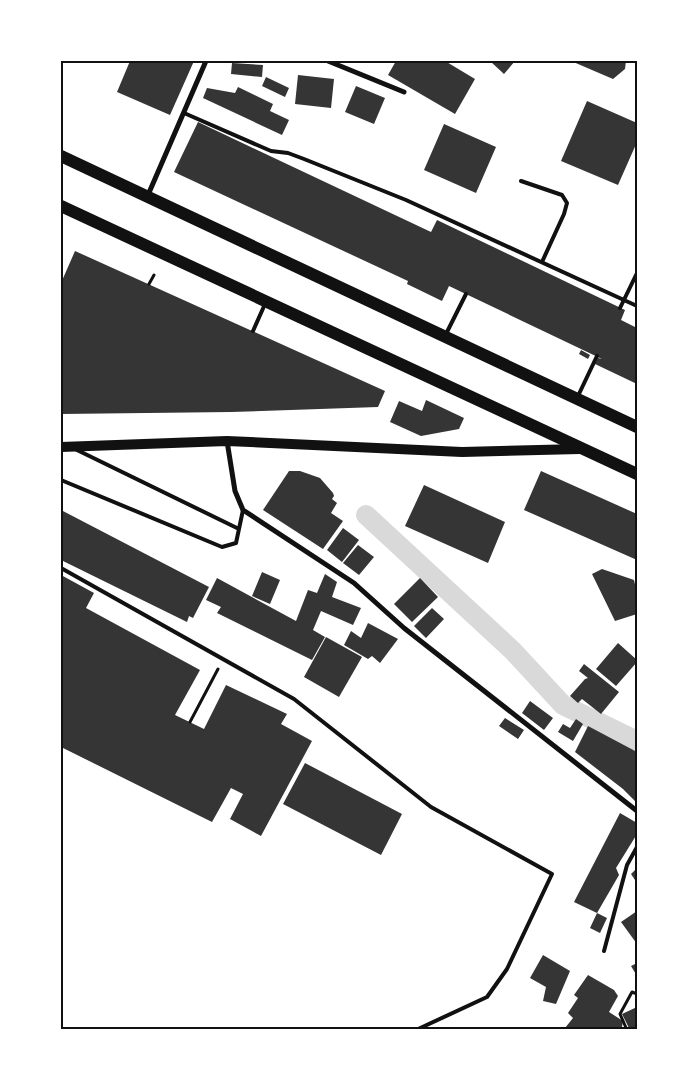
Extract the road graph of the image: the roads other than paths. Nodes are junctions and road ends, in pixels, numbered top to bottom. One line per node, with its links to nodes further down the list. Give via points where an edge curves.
1 (206, 61): 4 (street)
2 (328, 61): 3 (street)
3 (404, 92)
4 (184, 113): 7 (street); 9 (lane, via 271,151 288,153 406,200)
5 (61, 156): 7 (main road)
6 (521, 181): 11 (lane, via 562,195 567,203)
7 (148, 195): 19 (main road)
8 (61, 206): 15 (main road)
9 (492, 239): 10 (lane); 11 (lane)
10 (489, 245)
11 (542, 262): 14 (lane)
12 (637, 273): 14 (lane)
13 (466, 294): 19 (lane)
14 (624, 300): 16 (lane); 17 (lane)
15 (266, 302): 18 (lane); 25 (main road)
16 (637, 306)
17 (620, 308)
18 (253, 331)
19 (445, 336): 21 (main road)
20 (597, 356): 21 (lane)
21 (577, 398): 22 (main road)
22 (637, 427)
23 (227, 441): 24 (main road); 25 (main road, via 462,452); 28 (street, via 235,491)
24 (66, 447): 29 (lane)
25 (584, 448): 26 (main road)
26 (637, 474)
27 (61, 480): 29 (lane, via 222,547 236,543)
28 (243, 510): 29 (lane); 31 (street, via 354,582 404,628)
29 (239, 529)
30 (61, 568): 34 (lane, via 294,699 431,807 552,874 506,968 487,997)
31 (637, 811)
32 (637, 847): 33 (lane, via 626,865)
33 (604, 951)
34 (416, 1030)

